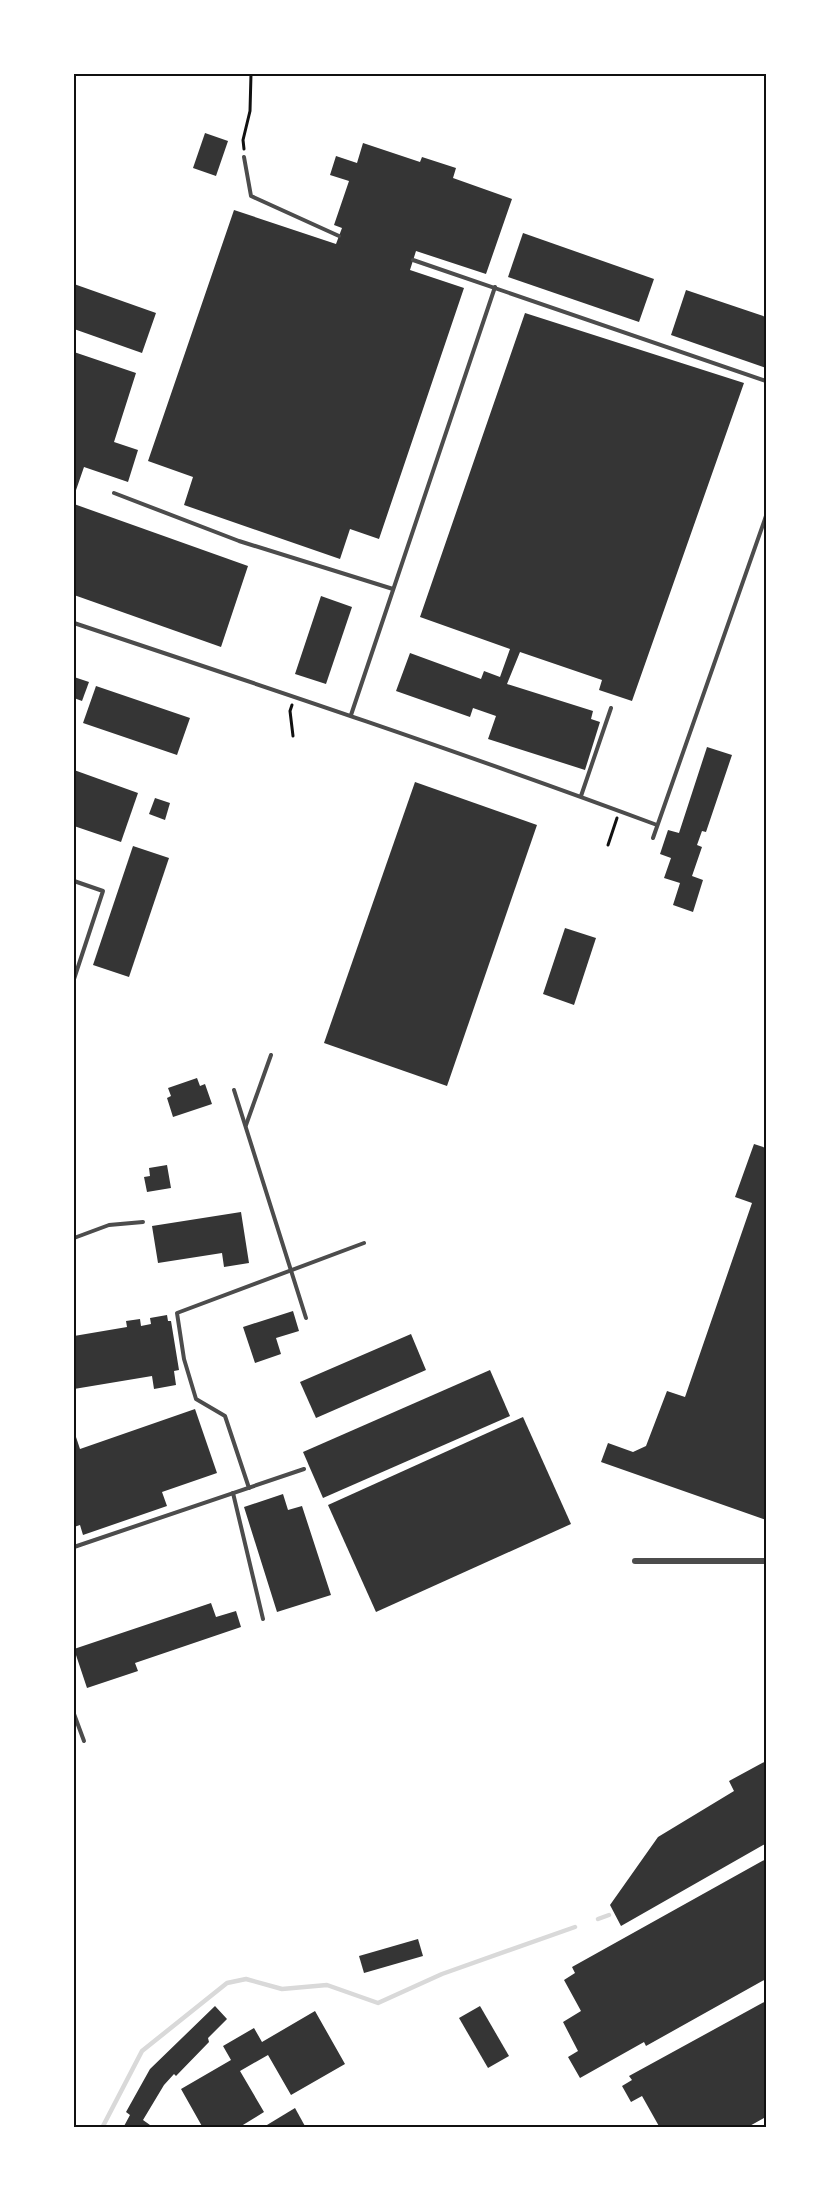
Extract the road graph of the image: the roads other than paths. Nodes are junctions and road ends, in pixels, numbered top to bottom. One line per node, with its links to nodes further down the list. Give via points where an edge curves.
1 (244, 157): 2 (lane, via 251,196)
2 (339, 236)
3 (413, 260): 4 (lane)
4 (495, 287): 5 (lane); 8 (lane)
5 (766, 381)
6 (114, 493): 8 (lane, via 239,541)
7 (766, 516): 13 (lane)
8 (393, 589): 11 (lane)
9 (74, 623): 11 (lane)
10 (612, 708): 12 (lane)
11 (351, 715): 12 (lane)
12 (581, 796): 13 (lane)
13 (657, 825): 14 (lane)
14 (653, 838)
15 (74, 880): 16 (lane, via 103,891)
16 (74, 980)
17 (271, 1055): 19 (lane)
18 (234, 1090): 19 (lane)
19 (246, 1126): 23 (lane)
20 (143, 1222): 21 (lane, via 110,1225)
21 (74, 1238)
22 (364, 1243): 23 (lane)
23 (291, 1270): 24 (lane); 26 (lane, via 177,1313 184,1359 196,1399 225,1416)
24 (306, 1318)
25 (304, 1469): 26 (lane)
26 (249, 1488): 27 (lane)
27 (233, 1493): 28 (lane); 31 (lane)
28 (74, 1547)
29 (635, 1561): 30 (street)
30 (766, 1561)
31 (263, 1619)
32 (74, 1714): 33 (lane)
33 (84, 1741)

